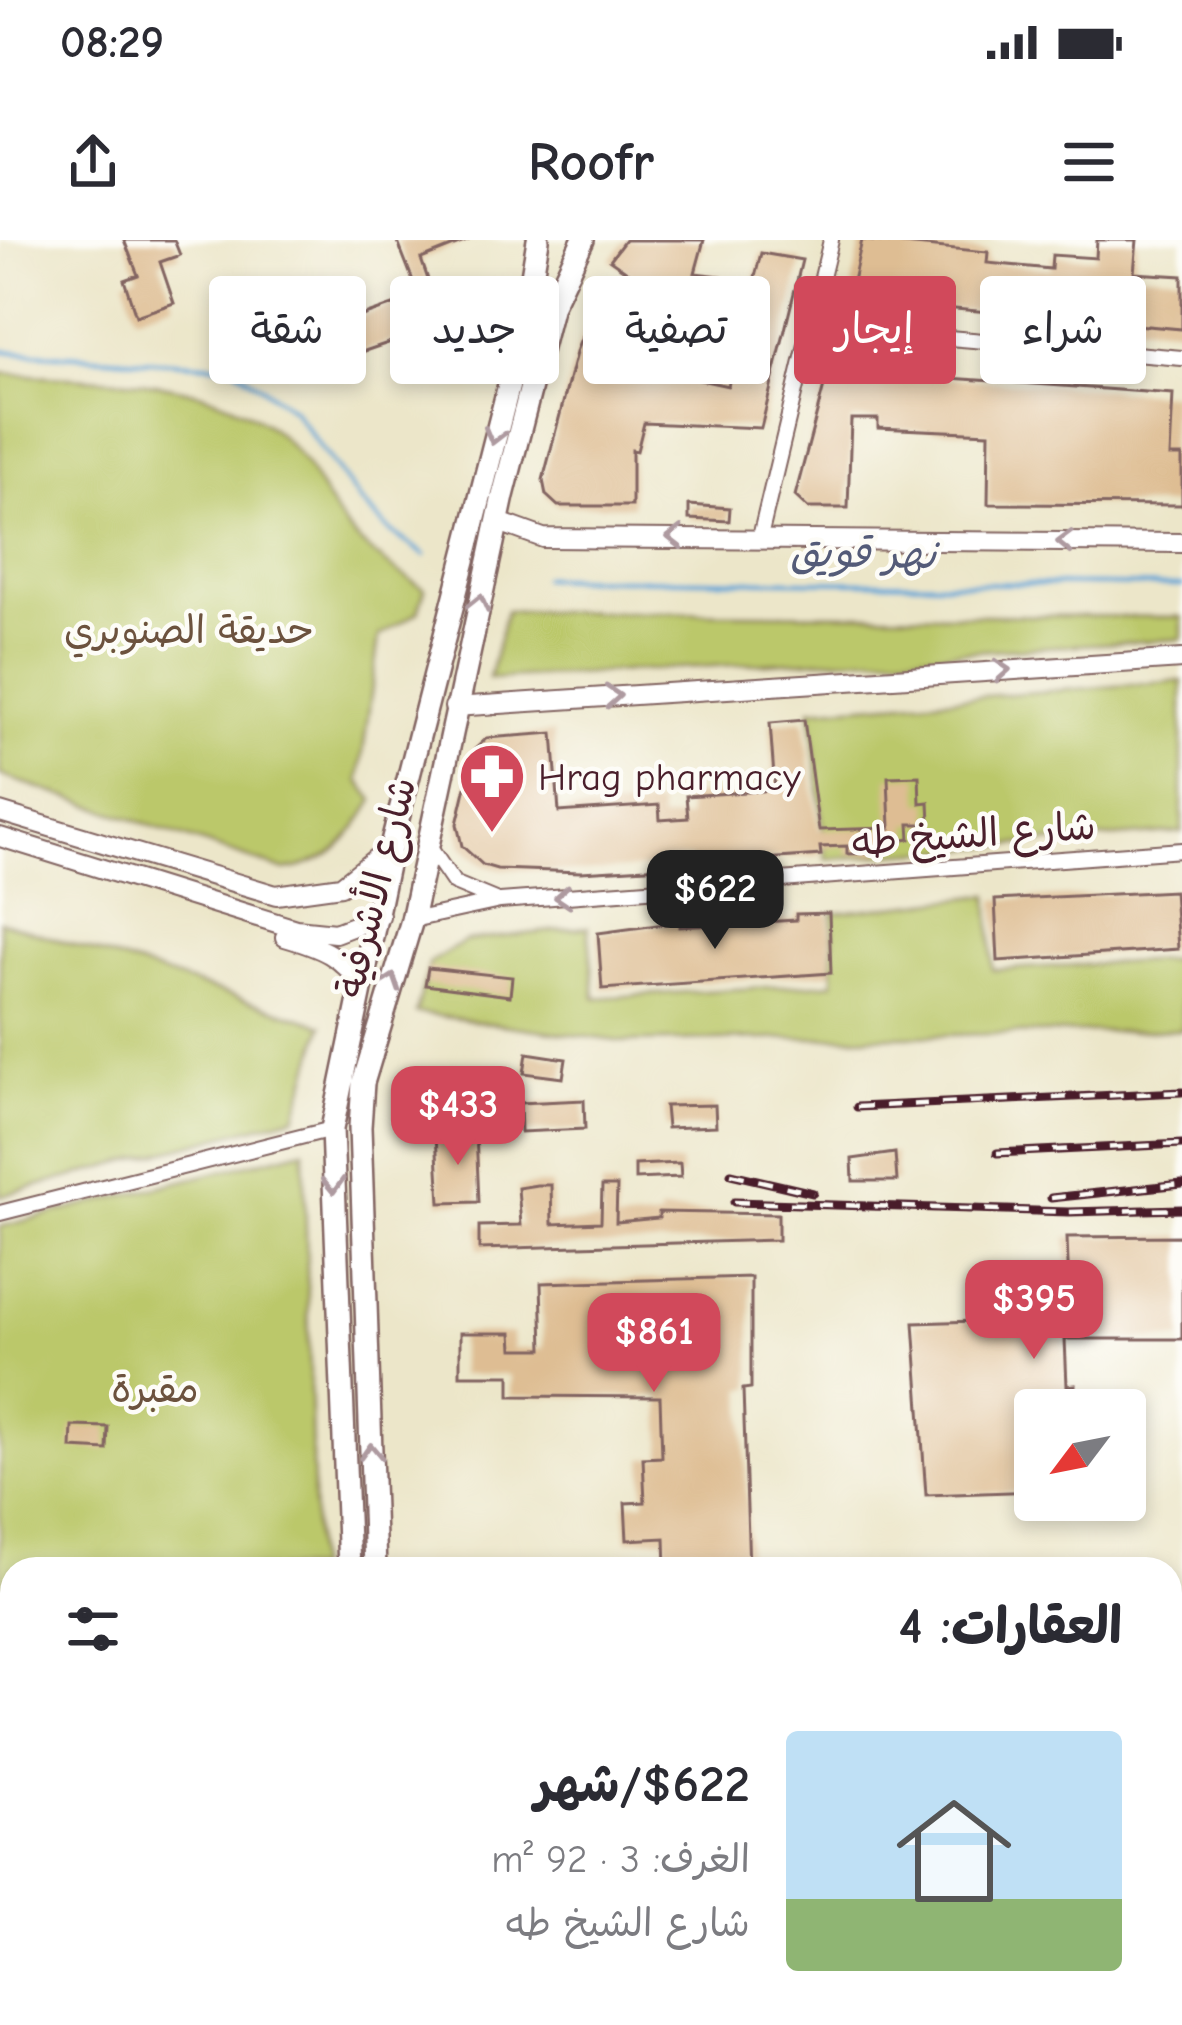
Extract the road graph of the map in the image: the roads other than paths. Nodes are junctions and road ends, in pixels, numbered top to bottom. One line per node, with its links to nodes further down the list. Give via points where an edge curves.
1 (538, 240): 16 (main road, شارع الأشرفية, one-way to 16, via 523,331)
2 (583, 240): 8 (main road, شارع الأشرفية, via 552,305)
3 (831, 240): 4 (street)
4 (822, 276)
5 (956, 339): 6 (street)
6 (1182, 358)
7 (796, 384): 9 (street)
8 (499, 523): 9 (main road, one-way to 8, via 542,538); 12 (main road, شارع الأشرفية, one-way to 8)
9 (760, 537): 10 (main road, one-way to 9)
10 (1182, 543)
11 (1182, 658): 12 (main road, one-way to 11)
12 (454, 706): 15 (main road, شارع الأشرفية)
13 (0, 812): 16 (main road, via 276,895 340,886)
14 (0, 837): 19 (main road)
15 (426, 842): 18 (street, via 454,883); 21 (main road, شارع الأشرفية)
16 (391, 845): 20 (main road, شارع الأشرفية)
17 (1182, 850): 18 (street, شارع الشيخ طه, one-way to 18)
18 (500, 901): 21 (street, شارع الشيخ طه)
19 (217, 903): 20 (main road, via 317,932 351,931); 22 (main road, via 328,951)
20 (380, 916): 21 (main road); 22 (main road, شارع الأشرفية)
21 (412, 920): 26 (main road, شارع الأشرفية, one-way to 21, via 360,1127 363,1083)
22 (362, 988): 23 (main road, شارع الأشرفية)
23 (332, 1129): 24 (street); 25 (main road, شارع الأشرفية, one-way to 25)
24 (0, 1213)
25 (349, 1557)
26 (375, 1557)

